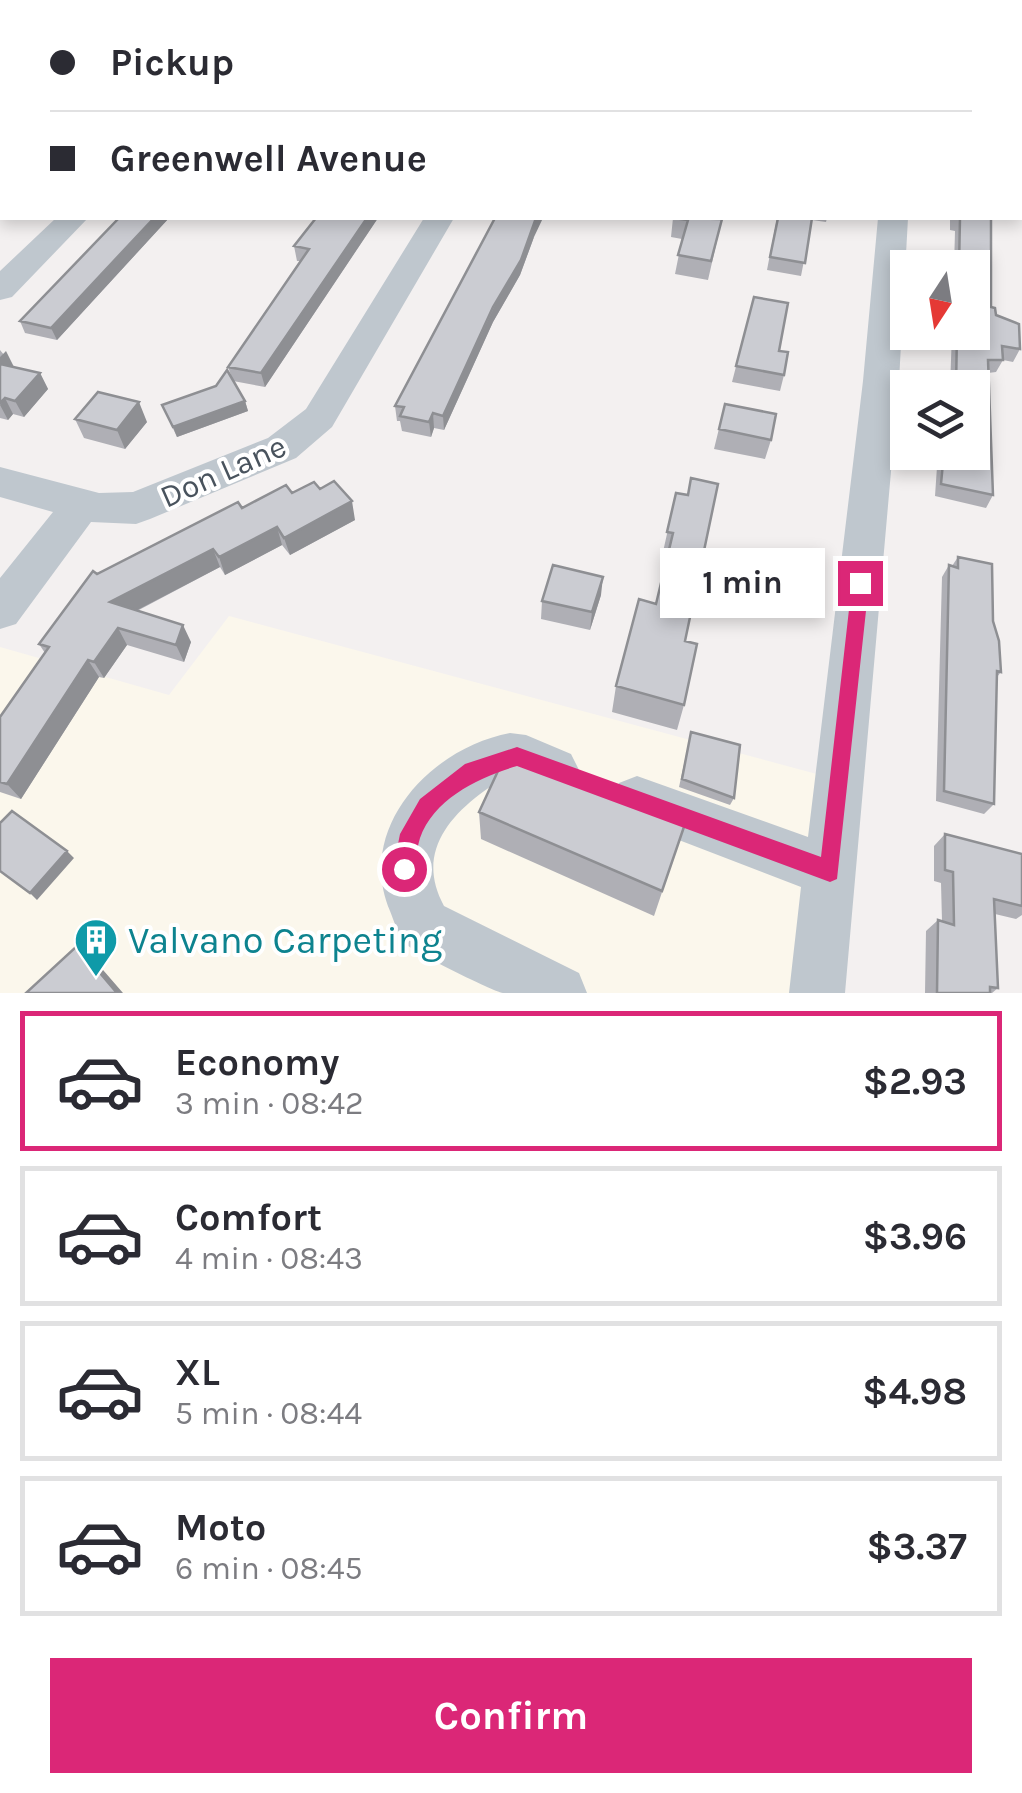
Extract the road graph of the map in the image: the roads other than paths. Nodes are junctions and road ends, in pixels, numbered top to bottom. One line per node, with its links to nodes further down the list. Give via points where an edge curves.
1 (71, 220): 4 (street)
2 (438, 220): 6 (street, Don Lane, via 303,434 155,502 117,510)
3 (893, 220): 8 (street)
4 (0, 290)
5 (0, 482): 6 (street, Don Lane)
6 (82, 504): 7 (street)
7 (0, 611)
8 (830, 871): 9 (street, via 517,756 493,761 427,806 411,834 404,869 412,904 425,924); 10 (street)
9 (559, 993)
10 (817, 993)

